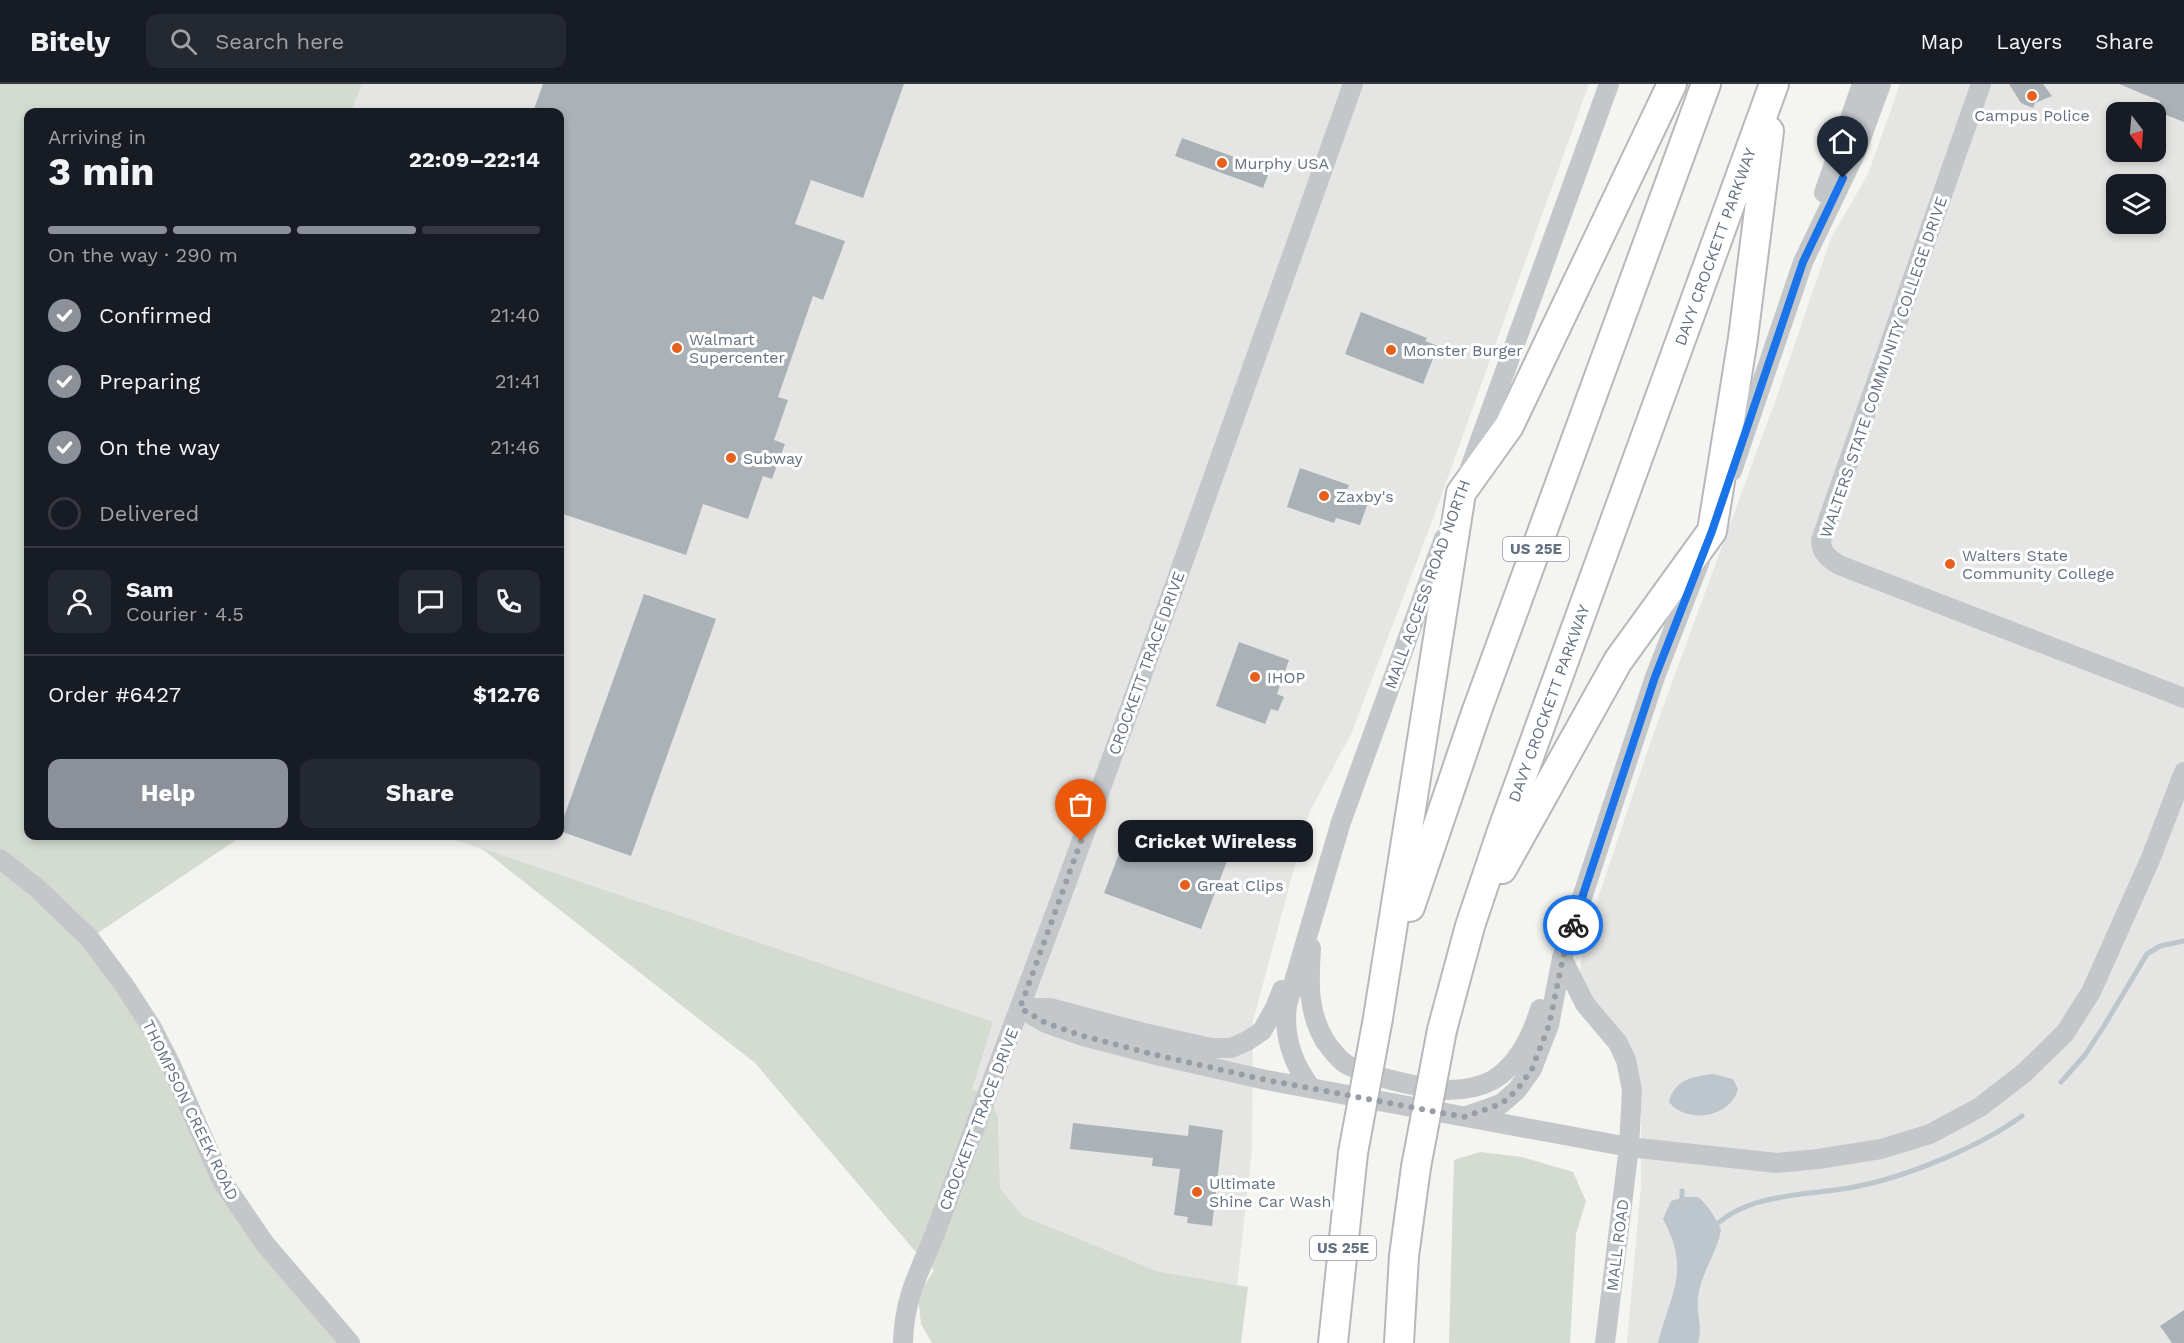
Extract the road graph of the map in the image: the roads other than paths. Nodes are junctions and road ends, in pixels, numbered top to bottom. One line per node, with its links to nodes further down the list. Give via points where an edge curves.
1 (1353, 84): 18 (street, CROCKETT TRACE DRIVE)
2 (1609, 84): 10 (street, MALL ACCESS ROAD NORTH)
3 (1672, 84): 10 (highway, via 1509,426)
4 (1706, 84): 19 (highway, US 25E, via 1476,713 1421,872)
5 (1775, 84): 11 (highway, via 1743,338); 16 (highway, DAVY CROCKETT PARKWAY, via 1538,729)
6 (1862, 84): 9 (street)
7 (1881, 84): 9 (street, via 1856,152)
8 (1981, 84): 12 (street, WALTERS STATE COMMUNITY COLLEGE DRIVE, via 1821,547 1839,565)
9 (1803, 262): 11 (street)
10 (1461, 493): 15 (street, MALL ACCESS ROAD NORTH, via 1377,719); 19 (highway)
11 (1712, 531): 16 (highway, via 1618,661); 17 (street, via 1655,677)
12 (2184, 698)
13 (2184, 772): 22 (street, via 2091,992 2065,1033 2024,1074 1980,1107 1930,1134 1881,1149 1818,1159 1777,1163)
14 (0, 859): 23 (street, THOMPSON CREEK ROAD, via 89,938 124,985 170,1063 222,1181 265,1244)
15 (1312, 915): 17 (street, via 1311,1010 1334,1053 1360,1071 1447,1090 1493,1079 1519,1054); 18 (street, via 1269,1020 1262,1030 1231,1048 1211,1048 1050,1008); 20 (street, MALL ACCESS ROAD NORTH, via 1285,1018 1295,1060)
16 (1470, 926): 26 (highway, DAVY CROCKETT PARKWAY, bridge, via 1442,1030 1416,1167 1404,1256)
17 (1563, 958): 21 (street, via 1549,1025 1532,1069 1501,1104); 22 (street, MALL ROAD, via 1585,1004 1618,1043 1626,1060 1632,1090)
18 (1020, 1008): 20 (street, via 1046,1023 1083,1036); 24 (street, CROCKETT TRACE DRIVE, via 908,1299)
19 (1378, 1018): 25 (highway, US 25E, bridge, via 1353,1153)
20 (1311, 1088): 21 (street)
21 (1464, 1117): 22 (street)
22 (1629, 1147): 27 (street, MALL ROAD)
23 (350, 1343)
24 (903, 1343)
25 (1333, 1343)
26 (1399, 1343)
27 (1605, 1343)

